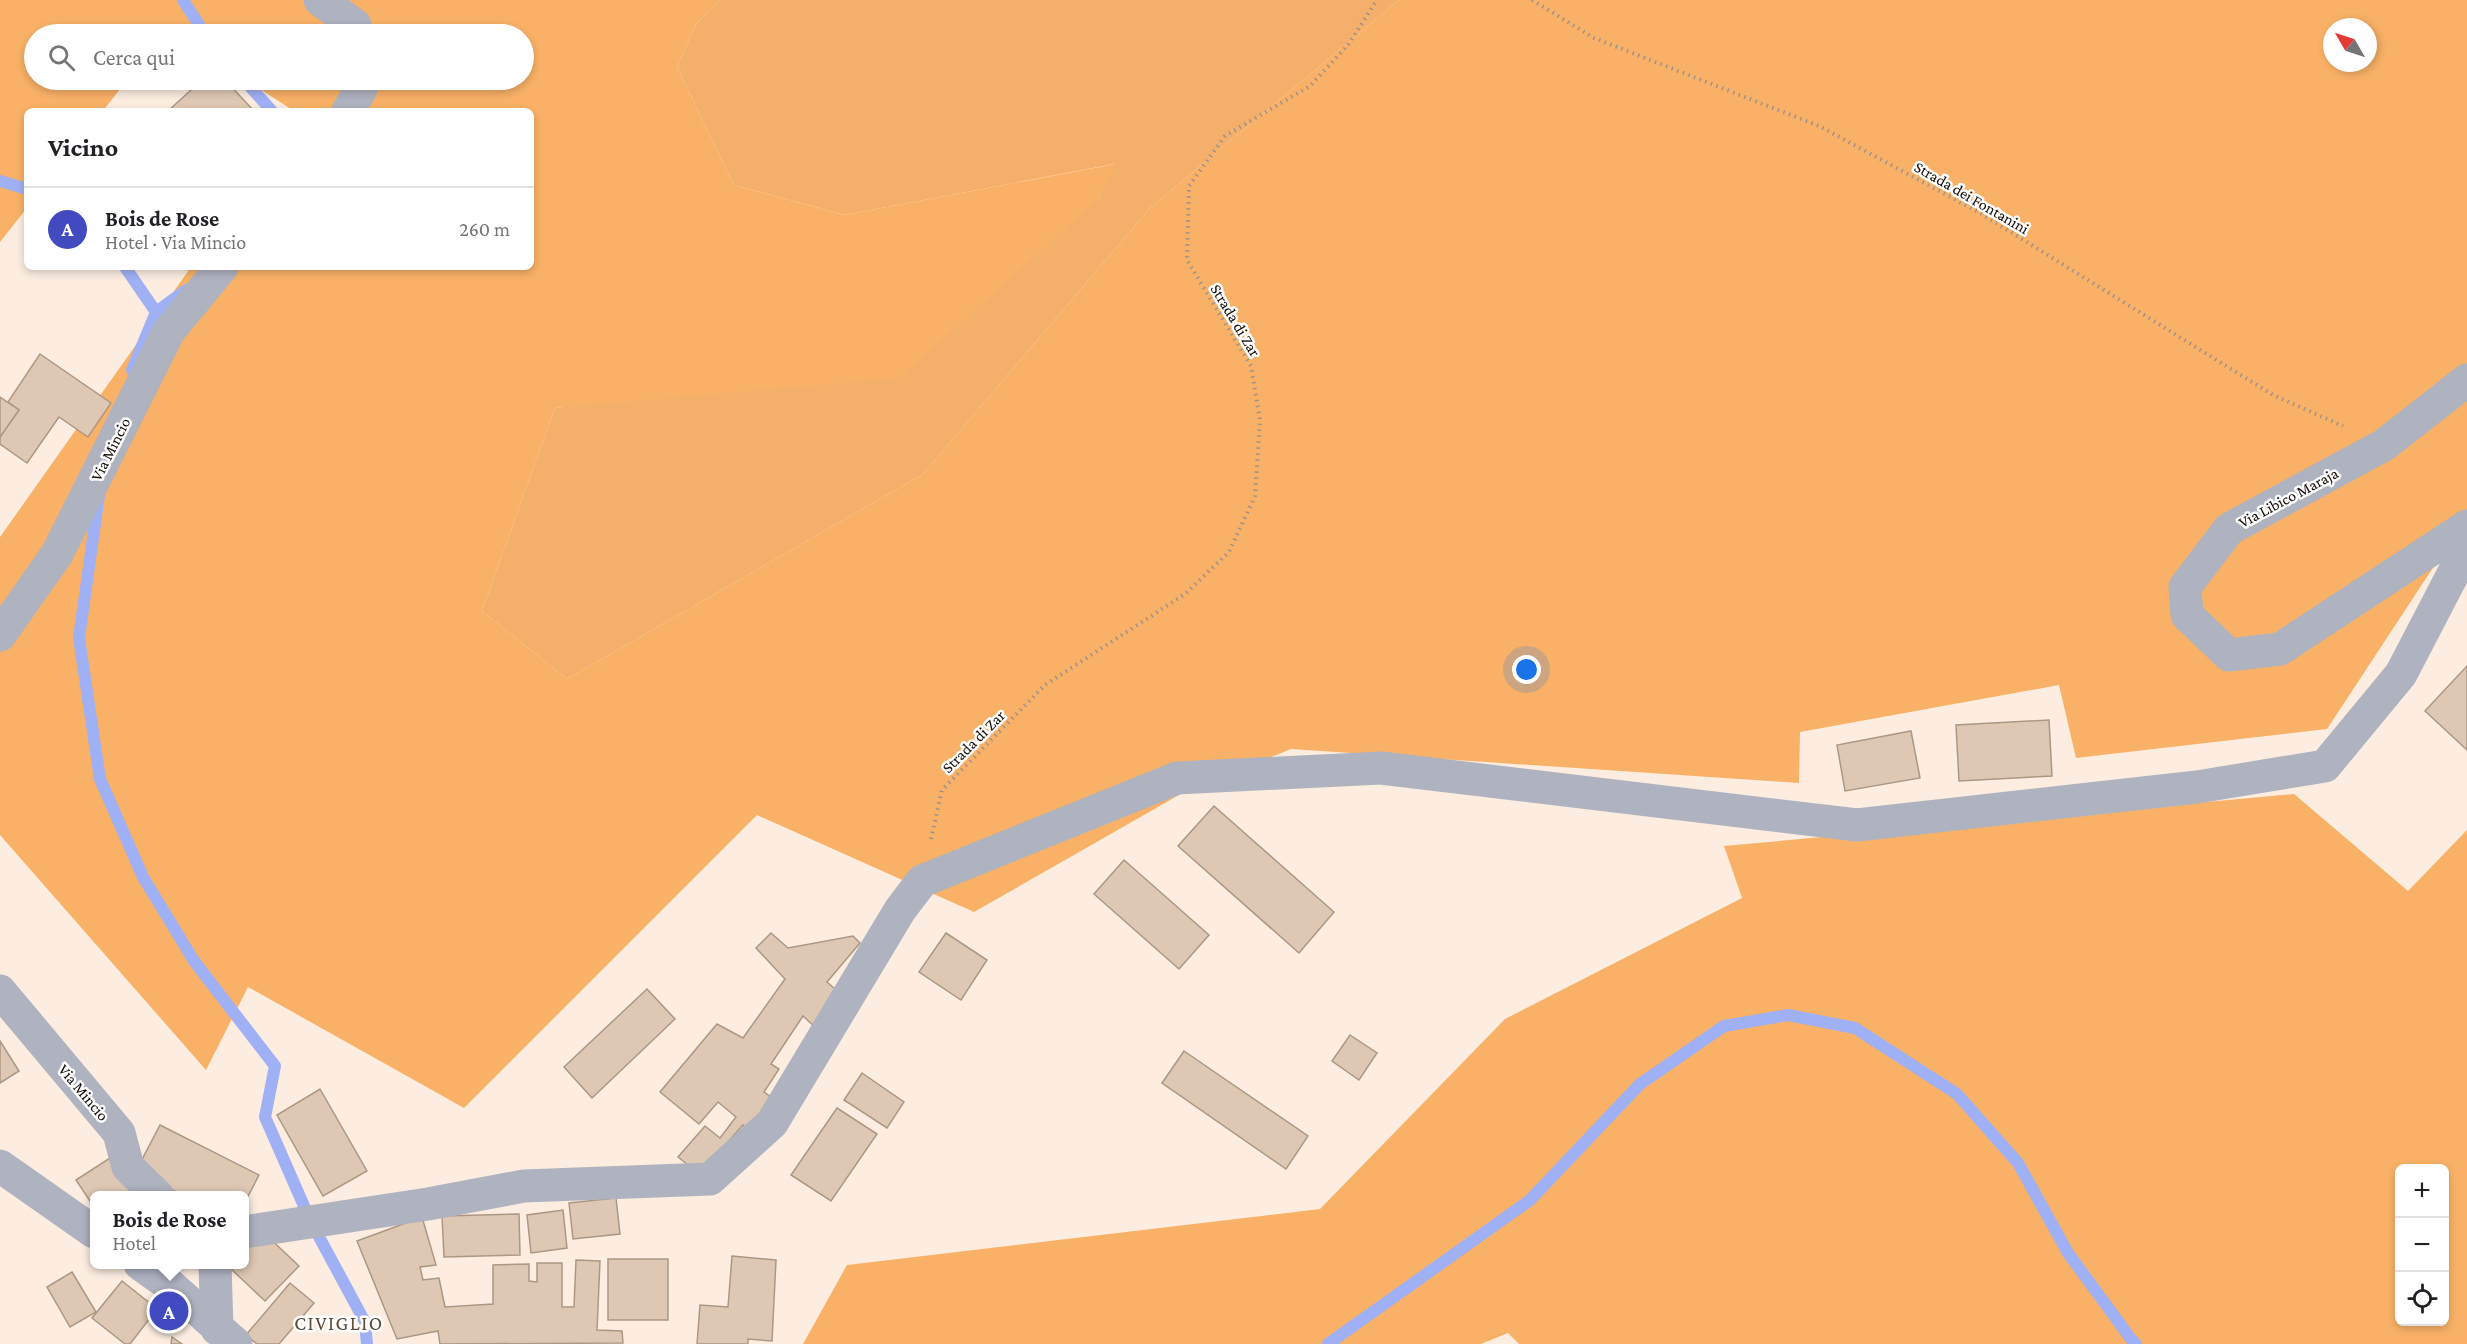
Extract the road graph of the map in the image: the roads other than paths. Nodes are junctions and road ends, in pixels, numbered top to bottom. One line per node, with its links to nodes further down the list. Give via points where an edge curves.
1 (320, 0): 2 (street)
2 (354, 24)
3 (360, 90): 4 (street)
4 (350, 108)
5 (220, 270): 9 (street, Via Mincio, via 169,331 57,554)
6 (2467, 380): 7 (street, Via Libico Maraja, via 2384,445 2229,529 2185,586 2187,615 2229,655 2280,649)
7 (2467, 526)
8 (2467, 547): 14 (street, via 2401,674 2325,766 2197,786 1857,825 1381,768 1177,778 922,881 900,910 772,1123 710,1179 524,1186)
9 (0, 634)
10 (0, 991): 12 (street, Via Mincio, via 119,1133 128,1167)
11 (0, 1166): 13 (street)
12 (153, 1191)
13 (90, 1229)
14 (249, 1231)
15 (147, 1269): 17 (street)
16 (216, 1269): 17 (street)
17 (226, 1336)

